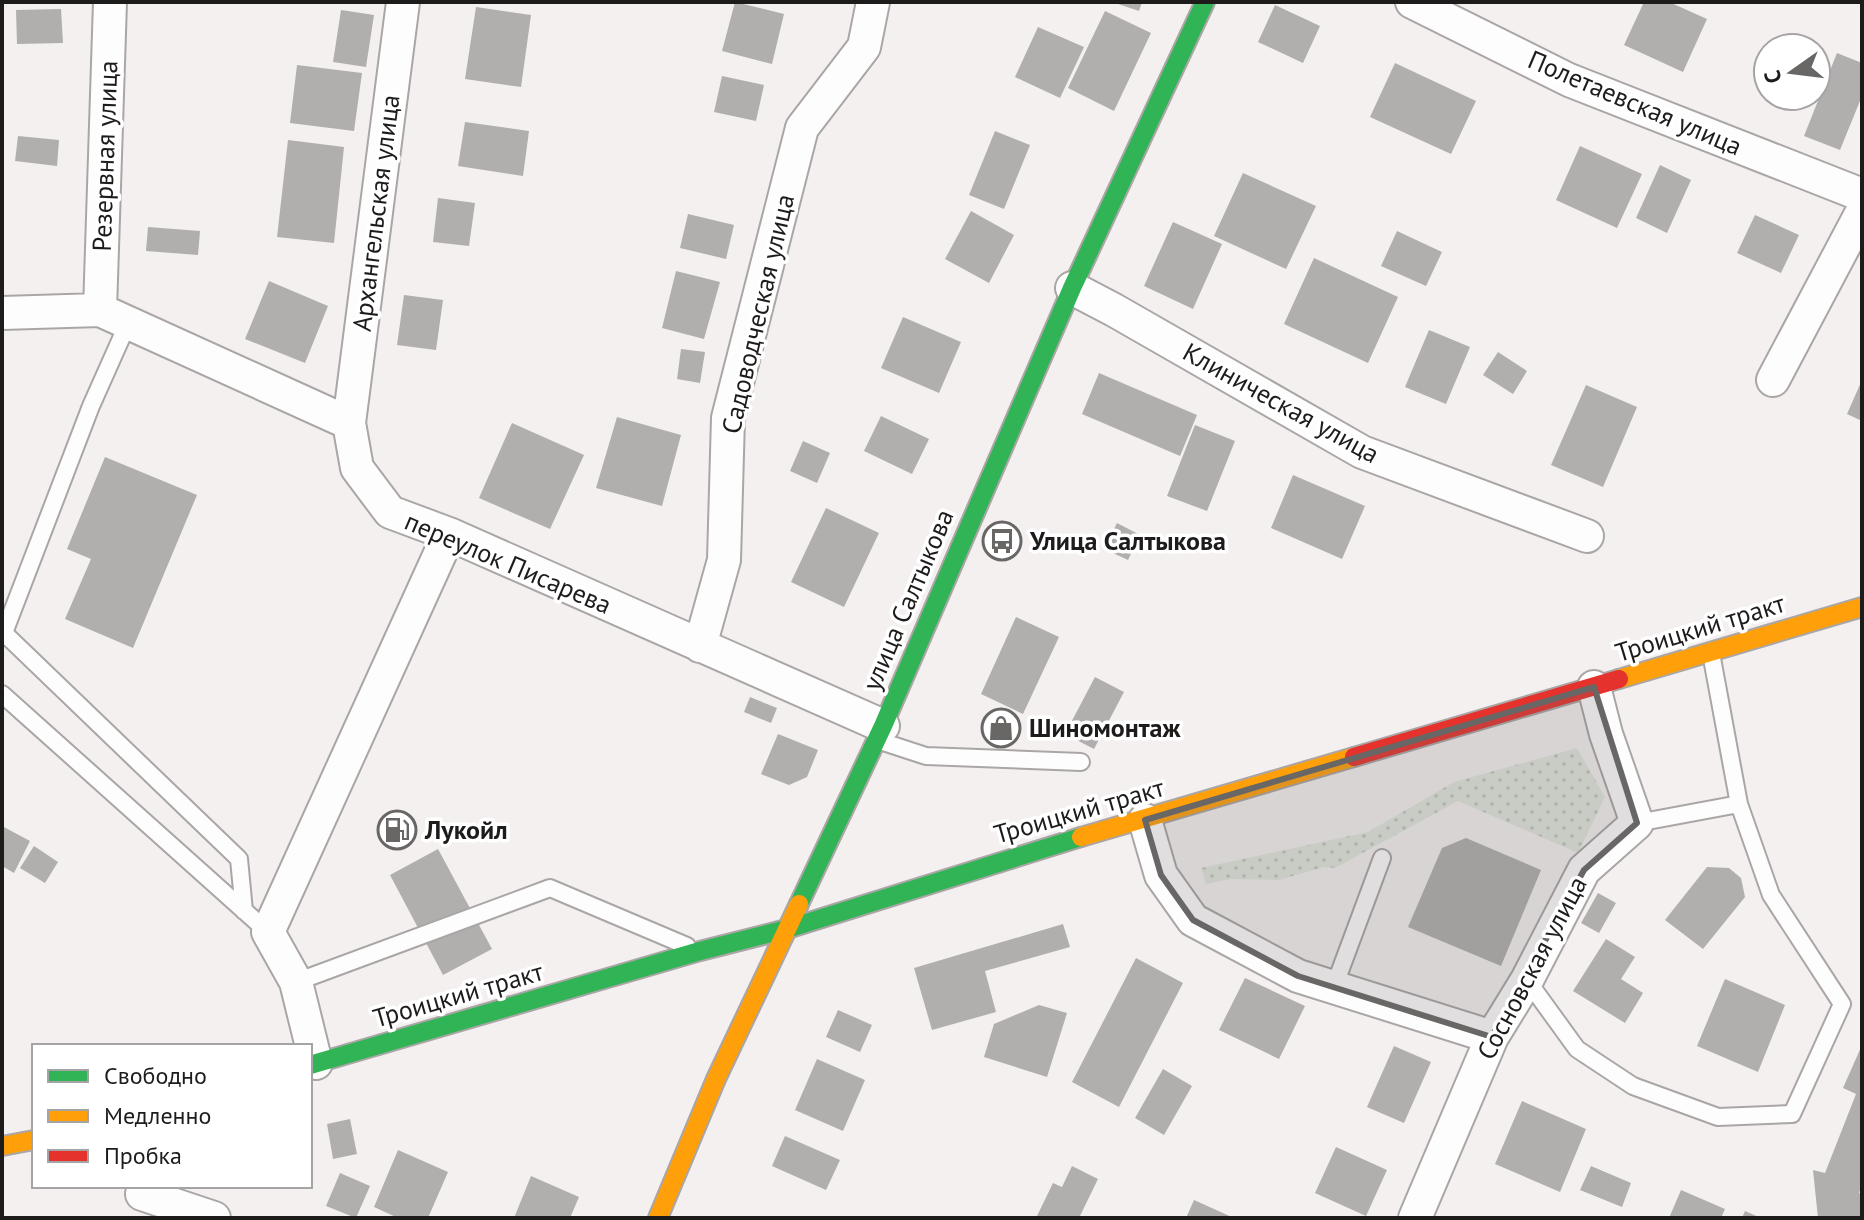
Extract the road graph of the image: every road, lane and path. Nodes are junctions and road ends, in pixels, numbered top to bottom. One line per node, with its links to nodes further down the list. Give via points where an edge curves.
1 (110, 2): 10 (street, Резервная улица)
2 (403, 2): 12 (street, Архангельская улица)
3 (873, 2): 16 (street, Садоводческая улица, via 864,47 802,128 728,418 724,560)
4 (1205, 2): 8 (main road, улица Салтыкова)
5 (1412, 2): 6 (street, Полетаевская улица, via 1569,80)
6 (1862, 195)
7 (1862, 212): 11 (street)
8 (1072, 288): 14 (street, Клиническая улица, via 1362,452); 20 (main road, улица Салтыкова)
9 (2, 313): 10 (street)
10 (114, 316): 12 (street); 26 (lane, via 91,406 4,633 239,859)
11 (1773, 380)
12 (349, 423): 13 (street, переулок Писарева, via 357,468 390,512)
13 (449, 534): 16 (street, переулок Писарева); 28 (street)
14 (1587, 536)
15 (1862, 607): 17 (main road, Троицкий тракт)
16 (700, 646): 20 (street, переулок Писарева)
17 (1711, 653): 18 (main road, Троицкий тракт); 22 (lane)
18 (1594, 687): 23 (main road, Троицкий тракт); 24 (street)
19 (2, 694): 26 (lane)
20 (880, 733): 21 (lane, via 926,756); 27 (main road, улица Салтыкова)
21 (1081, 762)
22 (1739, 804): 24 (lane); 30 (lane, via 1771,895 1842,1004 1792,1114 1718,1117 1633,1086 1577,1049)
23 (1145, 820): 27 (main road, Троицкий тракт); 32 (street, via 1161,875 1193,920 1298,976)
24 (1637, 823): 30 (street, Сосновская улица, via 1584,870)
25 (1382, 858): 32 (lane)
26 (244, 911): 28 (lane)
27 (787, 929): 29 (main road, Троицкий тракт); 40 (main road, улица Салтыкова)
28 (268, 932): 31 (street)
29 (700, 951): 31 (lane, via 550,888); 35 (main road, Троицкий тракт)
30 (1527, 980): 33 (street, Сосновская улица)
31 (296, 982): 34 (street)
32 (1334, 987): 33 (street)
33 (1492, 1037): 41 (street, Сосновская улица)
34 (309, 1044)
35 (313, 1064)
36 (32, 1140): 37 (main road)
37 (2, 1146)
38 (139, 1199): 39 (street)
39 (214, 1218)
40 (658, 1218)
41 (1415, 1218)

